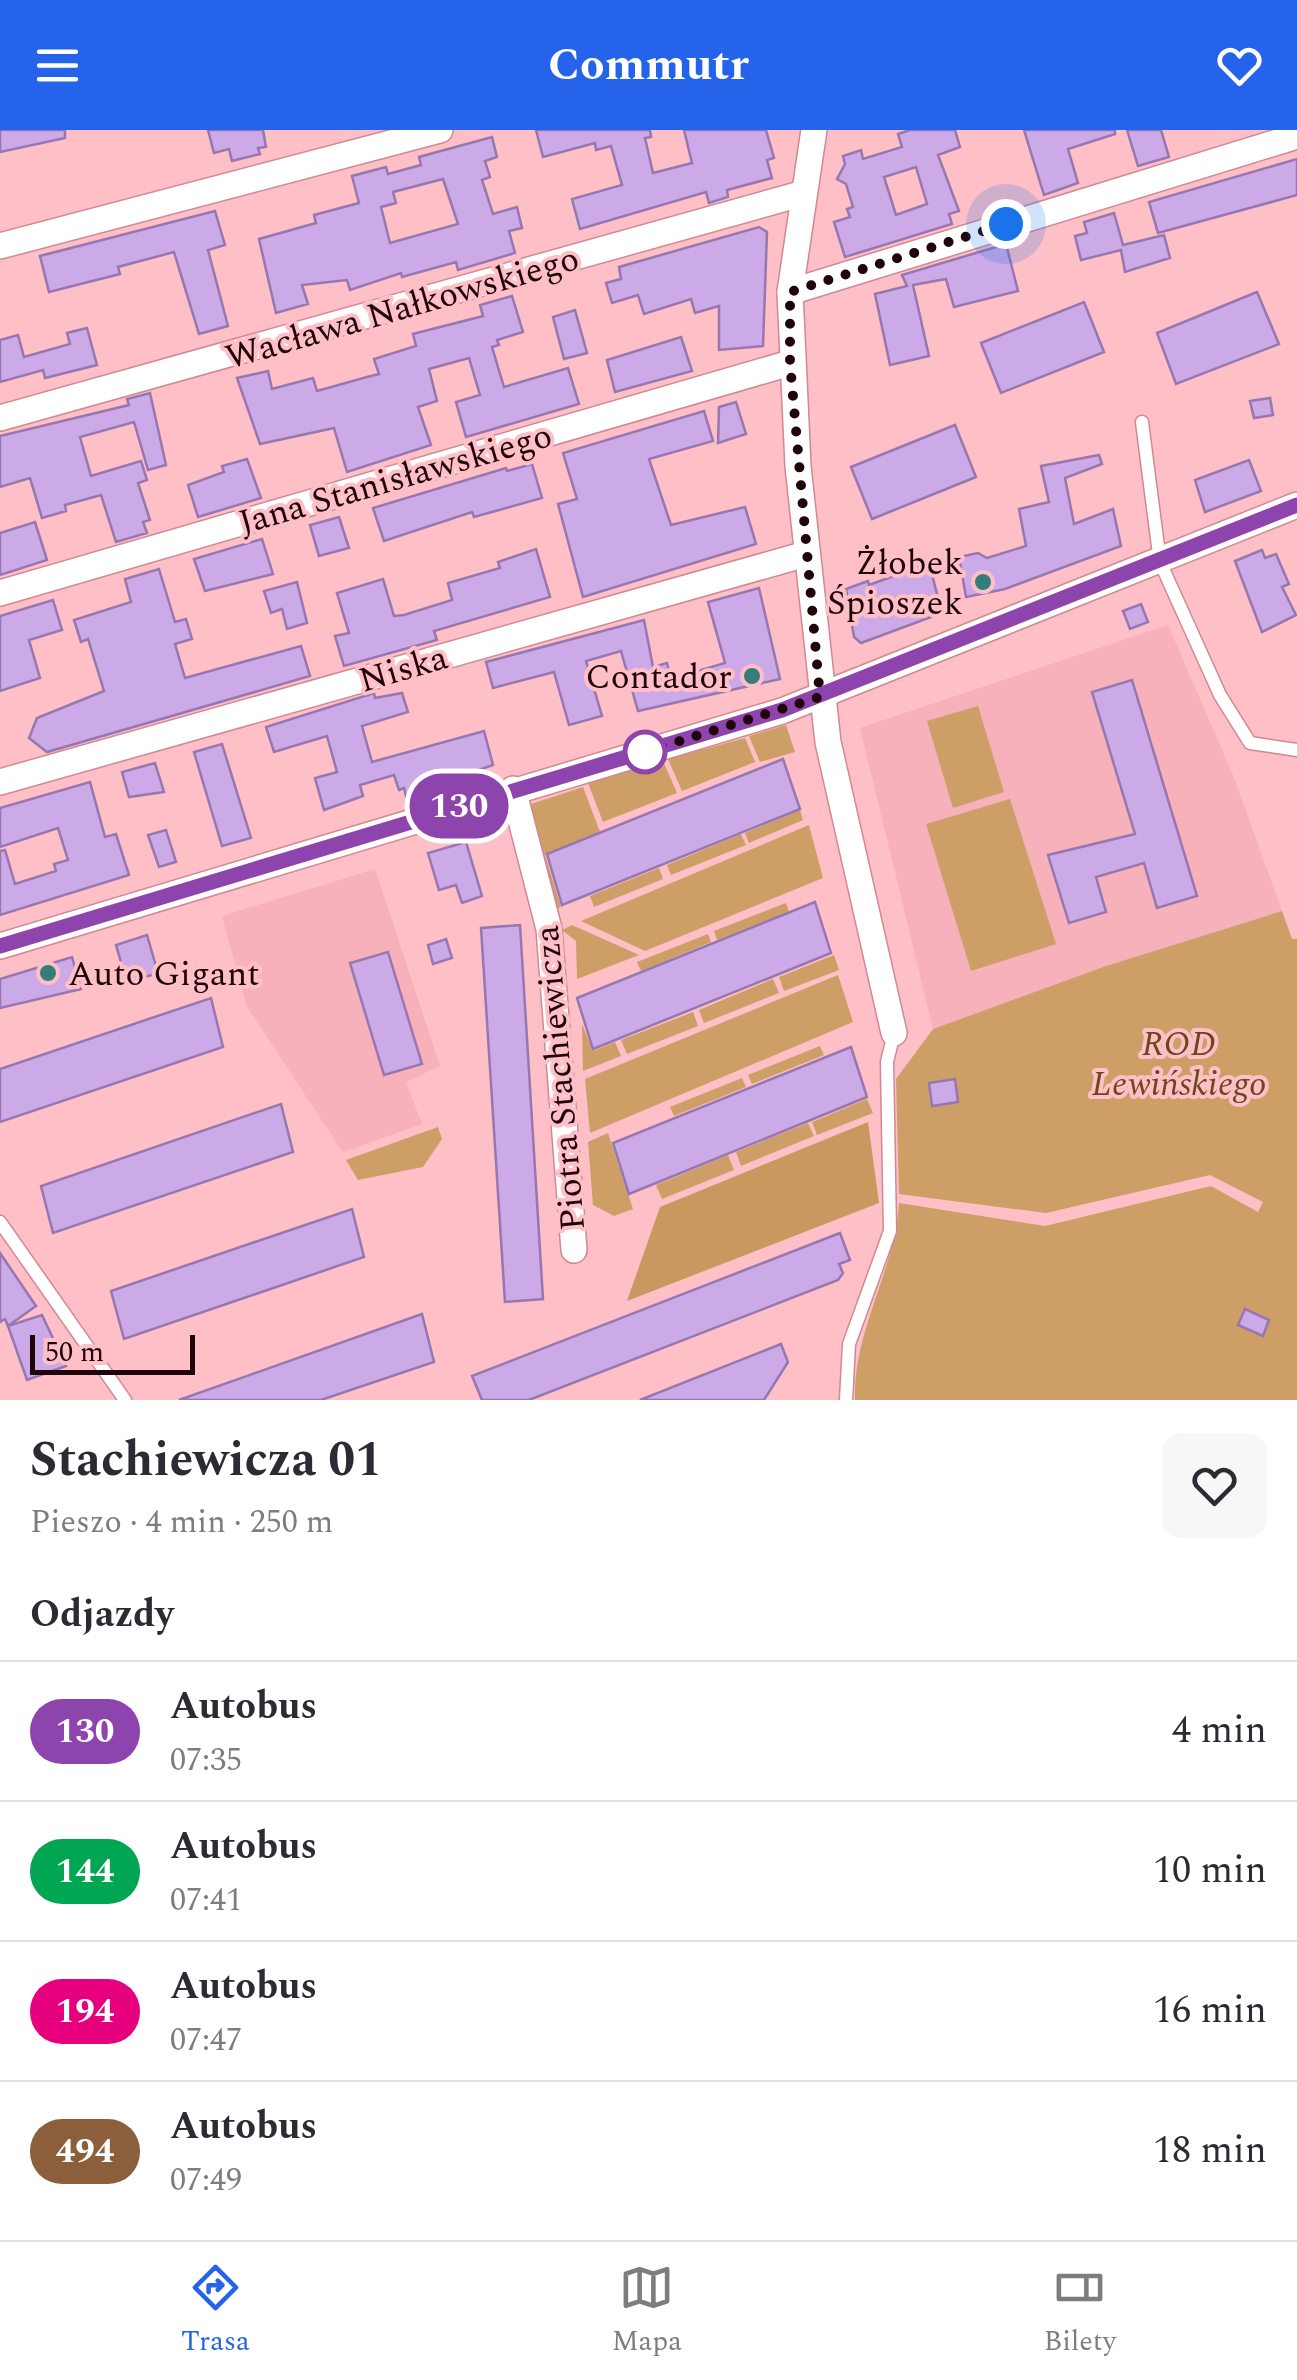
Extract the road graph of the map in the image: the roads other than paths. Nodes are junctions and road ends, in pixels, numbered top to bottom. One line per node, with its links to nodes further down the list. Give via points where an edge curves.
1 (440, 130): 5 (street)
2 (814, 130): 4 (street)
3 (1297, 136): 6 (street)
4 (804, 193): 6 (street); 8 (street, Wacława Nałkowskiego)
5 (0, 246)
6 (790, 292): 7 (street)
7 (790, 363): 11 (street); 13 (street, Jana Stanisławskiego)
8 (0, 418)
9 (1142, 422): 12 (lane)
10 (1297, 505): 12 (street)
11 (806, 554): 14 (street); 16 (street, Niska)
12 (1160, 562): 14 (street); 15 (lane, via 1220,696 1250,744)
13 (0, 593)
14 (820, 697): 17 (street); 19 (street)
15 (1297, 750)
16 (0, 782)
17 (513, 789): 18 (street); 21 (street, Piotra Stachiewicza, via 548,928)
18 (0, 946)
19 (894, 1034): 23 (lane, via 888,1062 890,1231 849,1344)
20 (0, 1222): 22 (lane)
21 (574, 1250)
22 (124, 1400)
23 (846, 1400)

